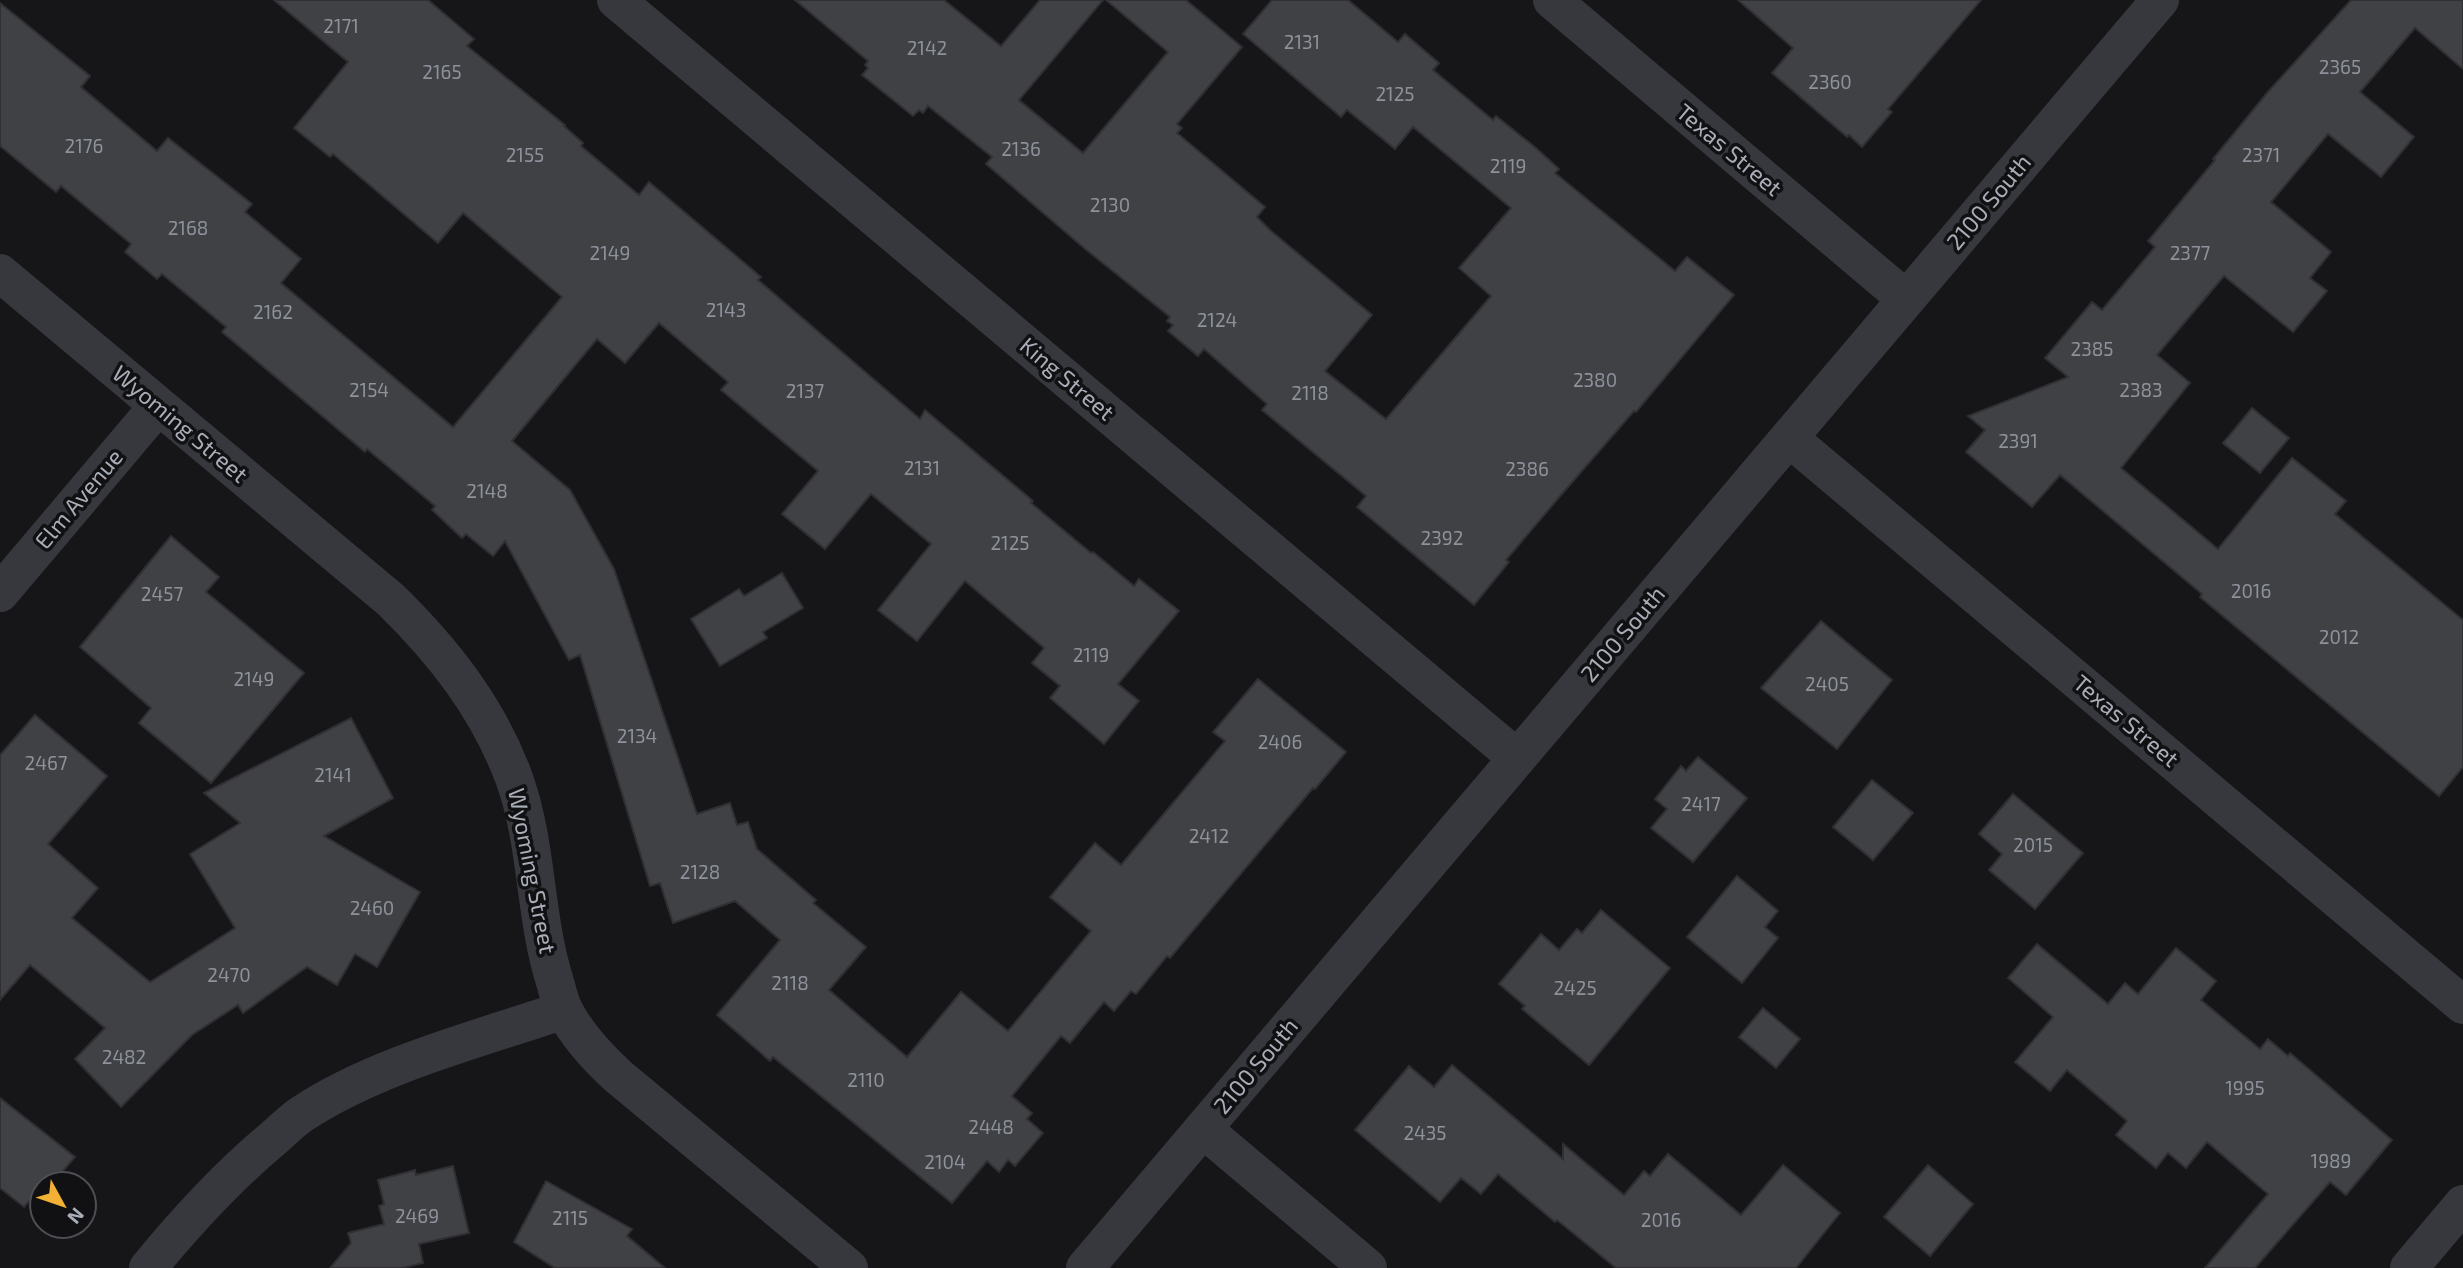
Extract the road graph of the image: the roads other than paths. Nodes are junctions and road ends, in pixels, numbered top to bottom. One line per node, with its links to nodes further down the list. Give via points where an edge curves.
1 (616, 0): 9 (street, King Street)
2 (1552, 0): 5 (street, Texas Street)
3 (2161, 0): 5 (street, 2100 South)
4 (0, 273): 6 (street, Wyoming Street)
5 (1906, 299): 7 (street, 2100 South)
6 (158, 406): 8 (street, Elm Avenue); 11 (street, Wyoming Street, via 391,600 462,679 492,726 515,780 532,851 550,966)
7 (1789, 438): 9 (street, 2100 South); 10 (street, Texas Street)
8 (0, 593)
9 (1517, 758): 12 (street, 2100 South)
10 (2463, 1005)
11 (564, 1010): 14 (street, via 358,1083 301,1115 237,1169); 15 (street, Wyoming Street, via 580,1036 619,1077)
12 (1203, 1129): 16 (street, 2100 South); 17 (street)
13 (2463, 1204): 18 (street)
14 (148, 1268)
15 (849, 1268)
16 (1085, 1268)
17 (1368, 1268)
18 (2409, 1268)

